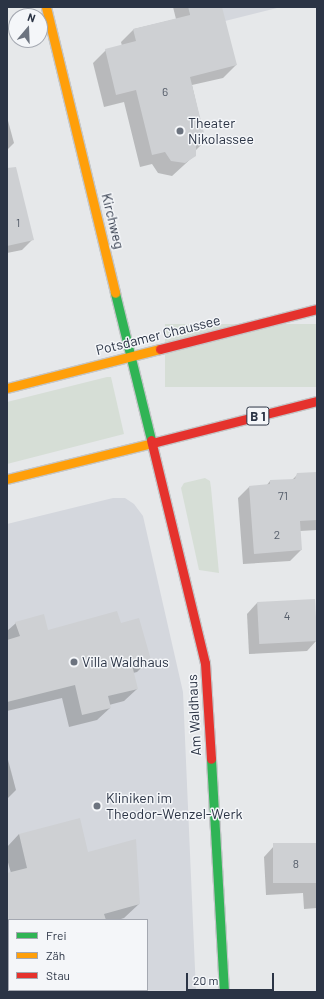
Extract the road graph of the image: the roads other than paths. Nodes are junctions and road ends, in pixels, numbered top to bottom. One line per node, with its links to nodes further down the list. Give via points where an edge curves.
1 (46, 7): 3 (street, Kirchweg)
2 (317, 309): 3 (street, Potsdamer Chaussee)
3 (131, 357): 4 (street, Potsdamer Chaussee); 6 (street, Kirchweg)
4 (7, 388)
5 (317, 401): 6 (street, B 1)
6 (152, 442): 7 (street, B 1); 8 (street, Am Waldhaus, via 205,663)
7 (7, 479)
8 (224, 992)

